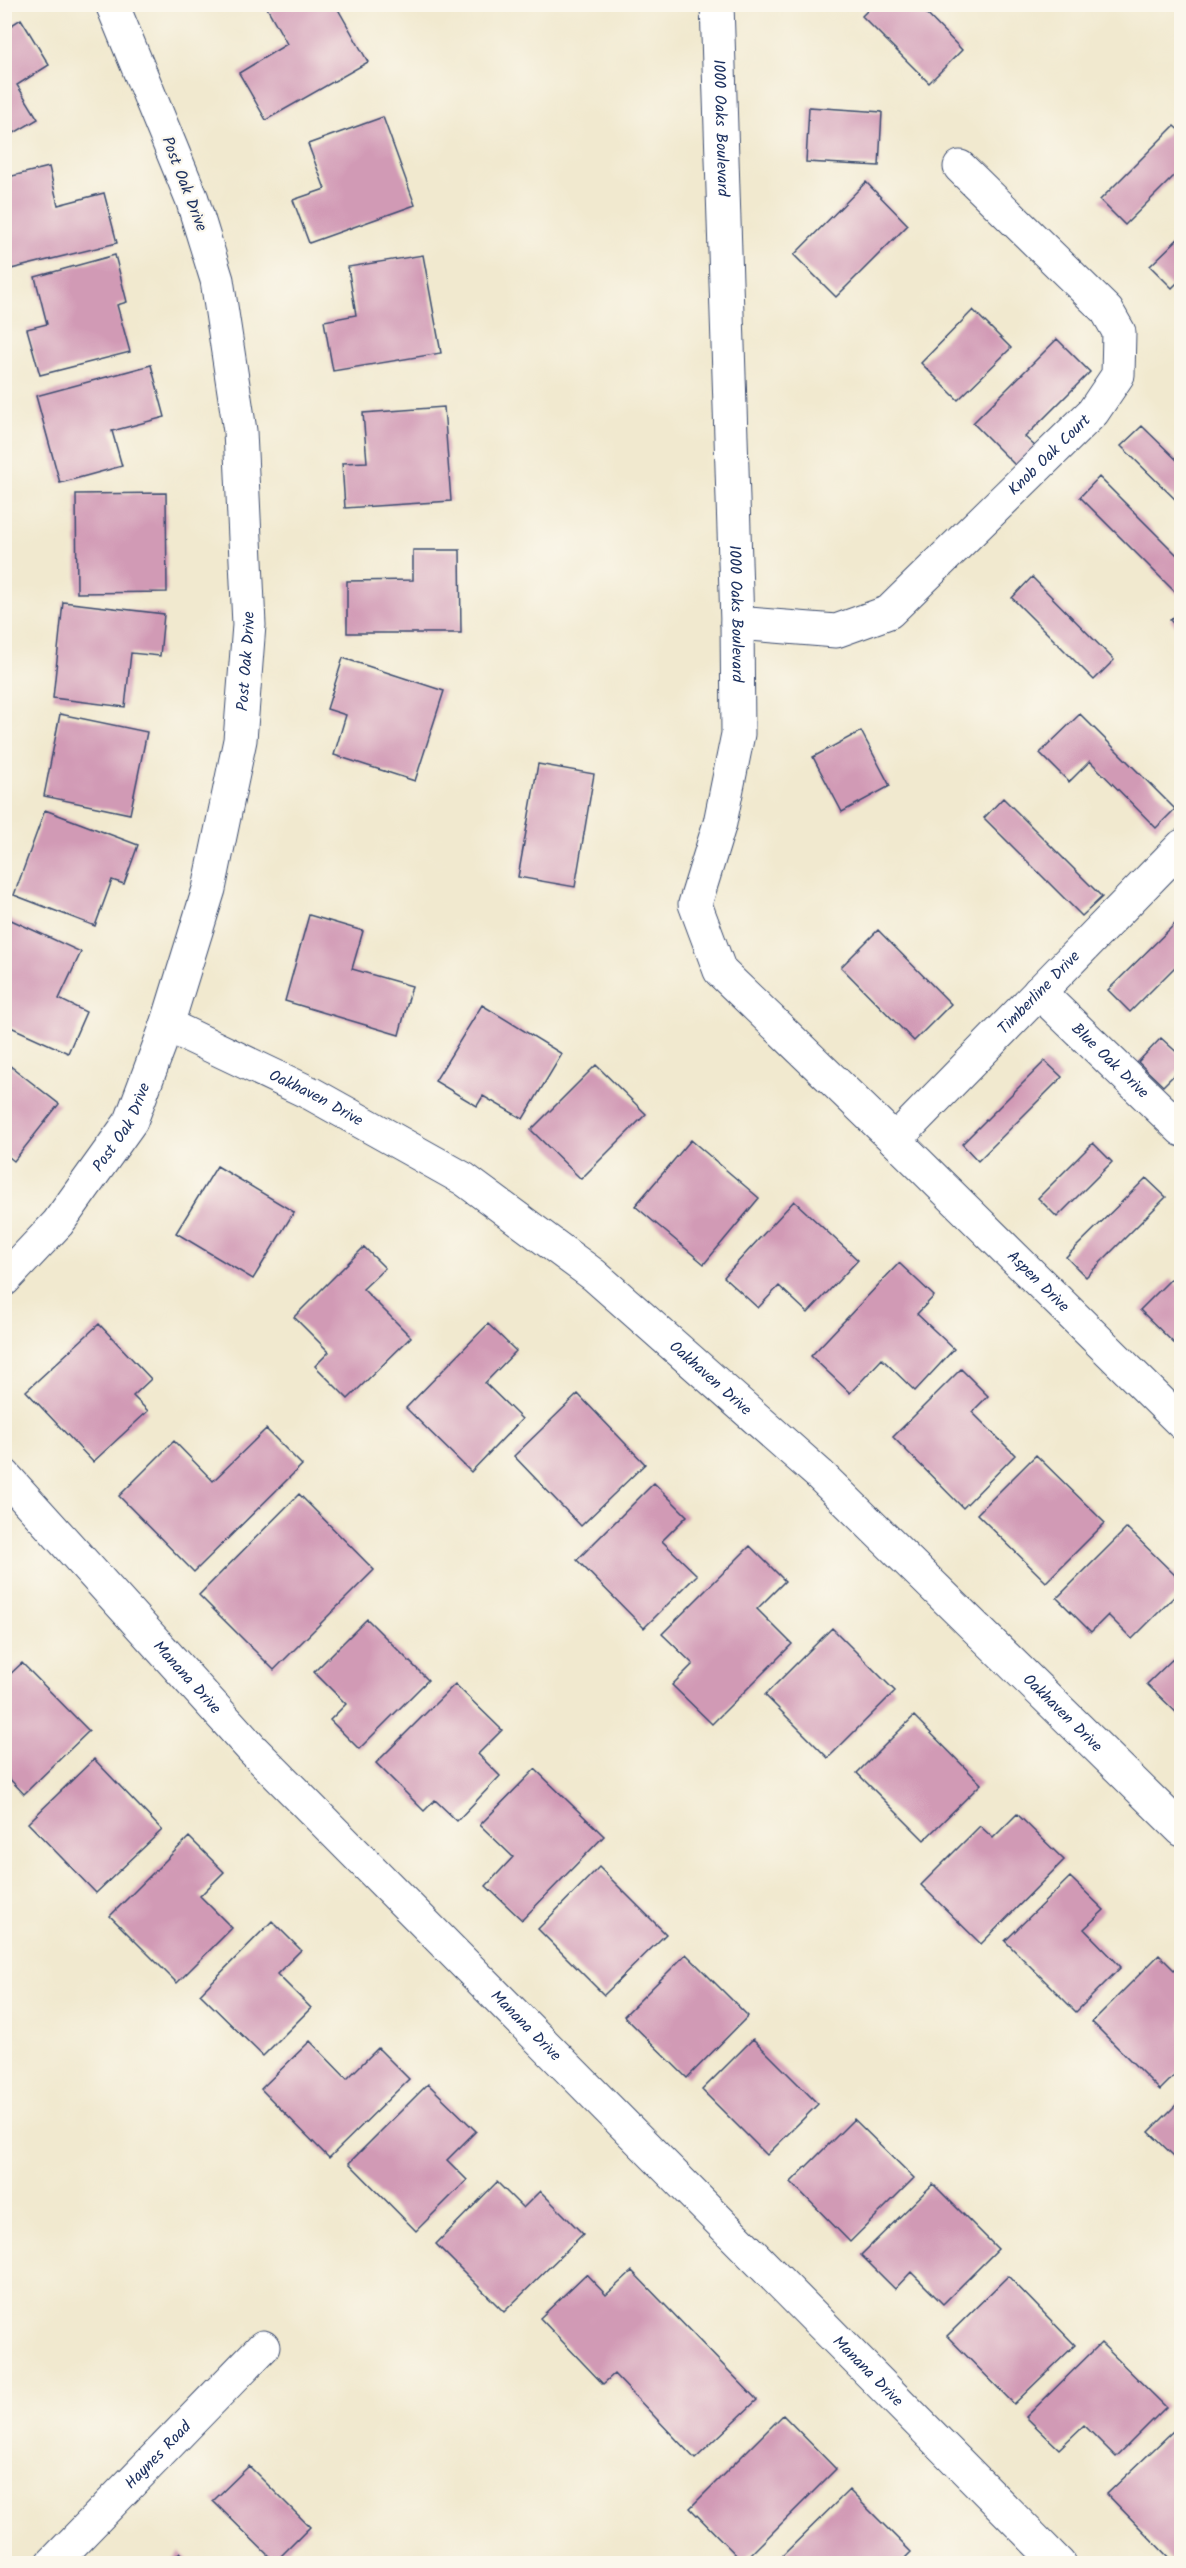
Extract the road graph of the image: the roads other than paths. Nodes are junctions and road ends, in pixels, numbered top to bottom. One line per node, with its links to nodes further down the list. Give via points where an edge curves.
1 (112, 4): 7 (street, Post Oak Drive, via 192,199 217,280 240,431 249,625 240,740 209,889)
2 (717, 4): 4 (street, 1000 Oaks Boulevard)
3 (960, 167): 4 (street, Knob Oak Court, via 1107,311 1119,332 1118,375 1093,412 889,612 836,631)
4 (737, 624): 9 (street, 1000 Oaks Boulevard, via 738,734 720,822 695,904 720,971)
5 (1182, 846): 6 (street, Timberline Drive)
6 (1039, 992): 8 (street, Blue Oak Drive); 9 (street, Timberline Drive)
7 (167, 1025): 10 (street, Post Oak Drive, via 131,1121 58,1222); 13 (street, Oakhaven Drive, via 312,1094 464,1179 594,1275 819,1474)
8 (1182, 1130)
9 (895, 1140): 11 (street, Aspen Drive)
10 (4, 1280)
11 (1182, 1423)
12 (4, 1475): 16 (street, Manana Drive, via 252,1749)
13 (1182, 1830)
14 (263, 2347): 15 (street, Haynes Road)
15 (52, 2564)
16 (1059, 2564)

